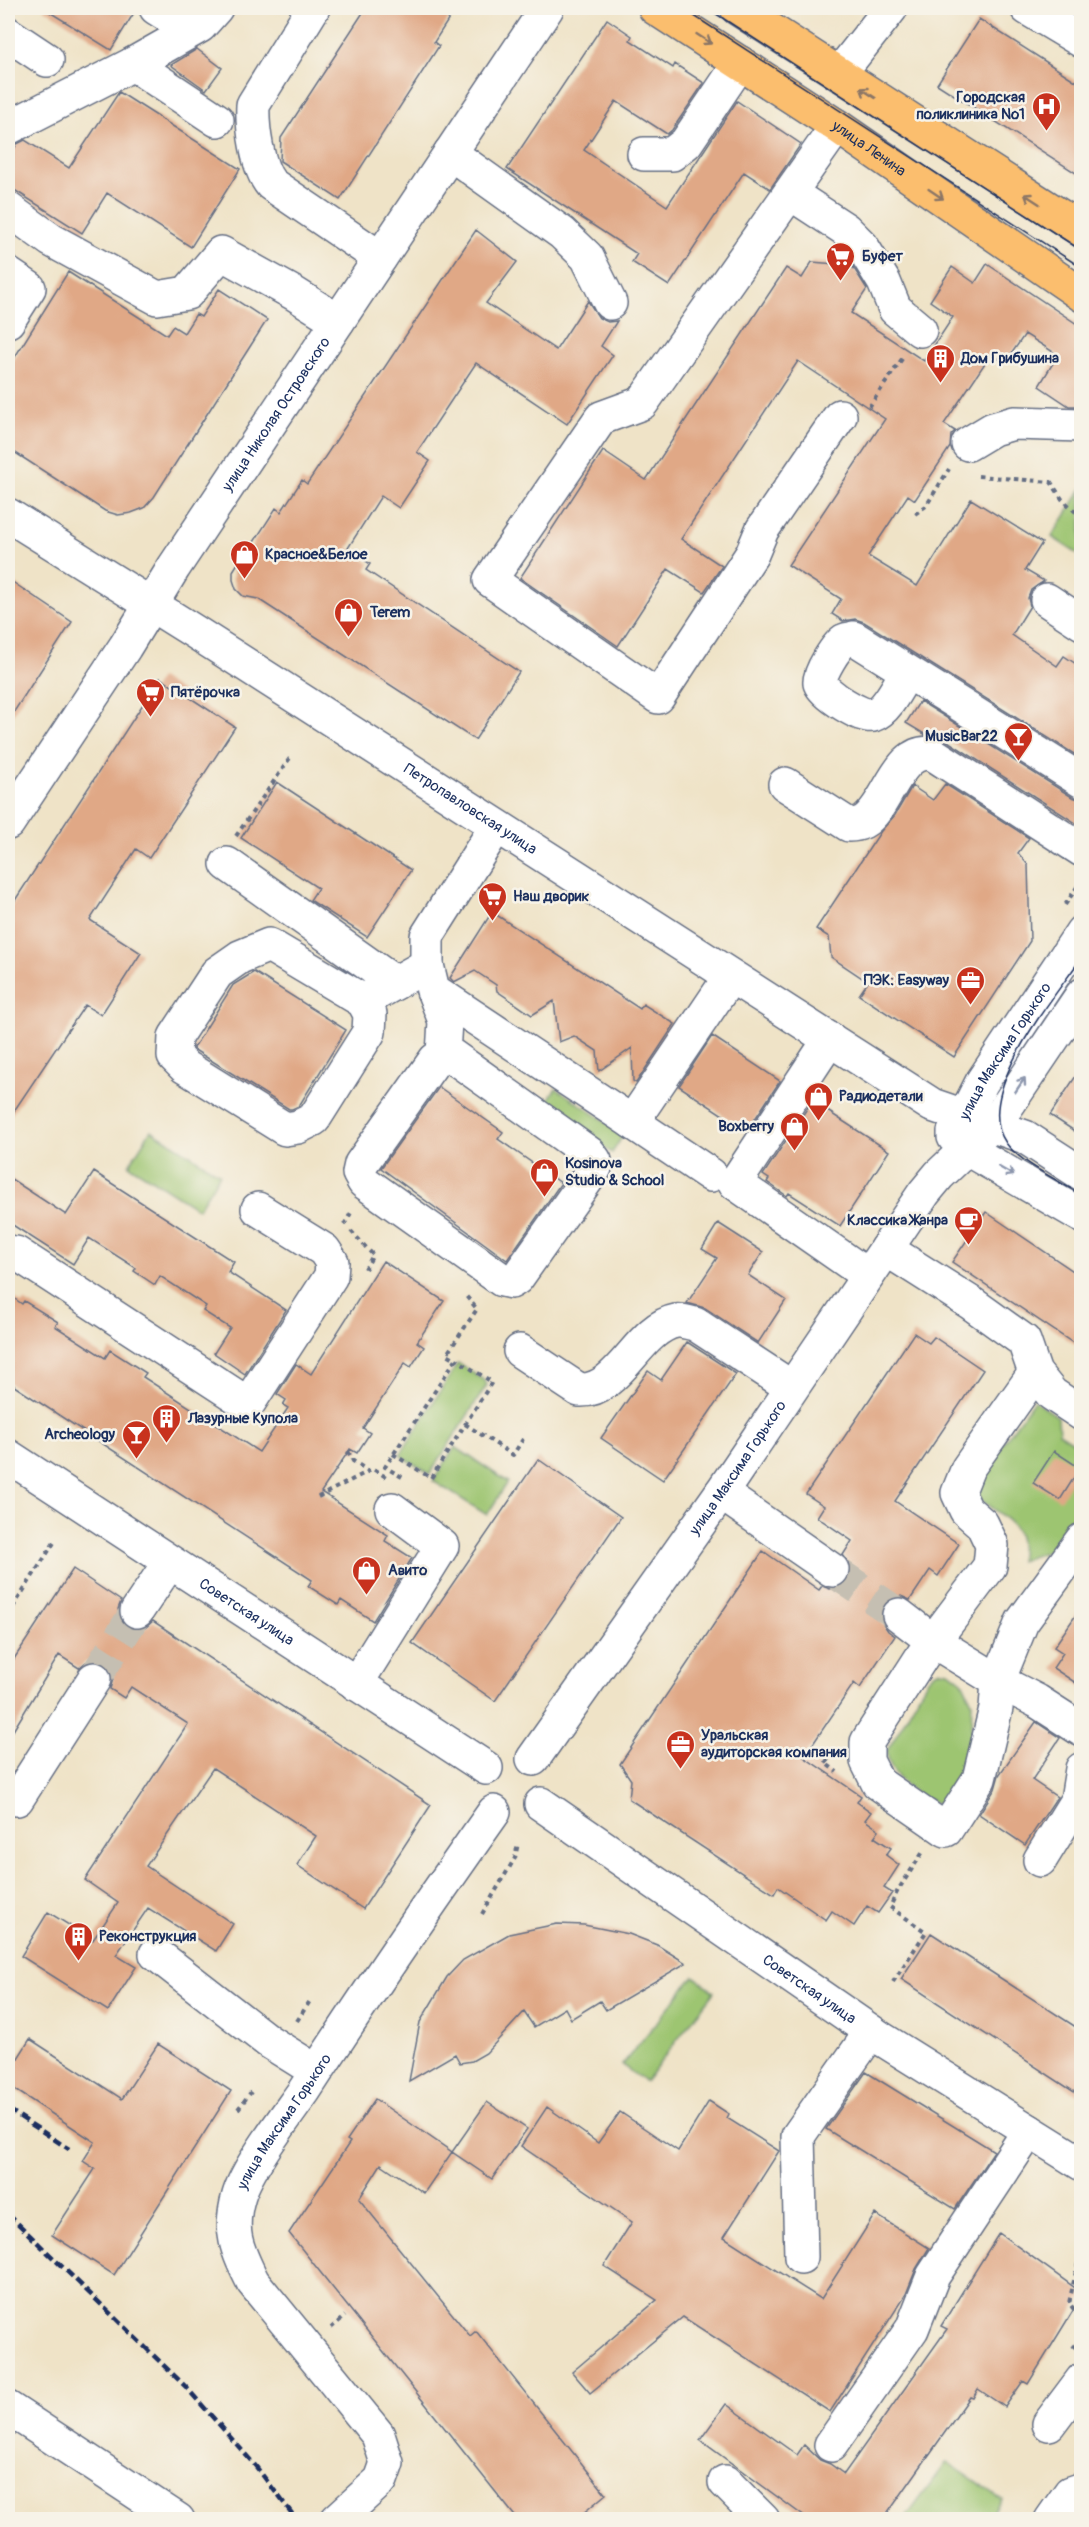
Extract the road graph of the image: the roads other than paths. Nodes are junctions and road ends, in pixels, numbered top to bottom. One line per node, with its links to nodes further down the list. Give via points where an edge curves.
1 (156, 8): 9 (street)
2 (216, 8): 9 (street)
3 (313, 8): 24 (street, via 253,105 261,167 271,184)
4 (547, 8): 19 (street, улица Николая Островского)
5 (655, 8): 13 (main road, улица Ленина, one-way to 13)
6 (737, 8): 15 (main road)
7 (891, 8): 15 (street)
8 (1027, 8): 11 (street)
9 (191, 30): 14 (street)
10 (8, 34): 12 (street)
11 (1082, 41)
12 (47, 60)
13 (740, 63): 17 (main road, улица Ленина); 20 (street, via 687,143 672,154)
14 (133, 64): 16 (street); 18 (street)
15 (839, 74): 23 (main road, one-way to 15)
16 (218, 120)
17 (837, 126): 21 (street); 26 (main road, улица Ленина, one-way to 26)
18 (8, 128)
19 (450, 153): 24 (street, улица Николая Островского); 27 (street, via 562,233 587,257)
20 (644, 154)
21 (790, 193): 30 (street, via 845,229 862,246); 31 (street, via 642,403 601,418 490,580 658,697 752,554 762,530)
22 (8, 209): 29 (street, via 51,240 156,298 187,293 221,253)
23 (1082, 230)
24 (380, 258): 29 (street, улица Николая Островского)
25 (8, 274): 28 (street, via 29,288)
26 (1082, 295)
27 (610, 303)
28 (8, 321)
29 (338, 321): 36 (street, улица Николая Островского)
30 (913, 341)
31 (837, 420)
32 (1082, 425): 33 (street, via 1014,423 993,429)
33 (965, 464)
34 (8, 515): 36 (street, Петропавловская улица)
35 (1047, 600): 37 (street)
36 (151, 607): 41 (street, улица Николая Островского); 42 (street, Петропавловская улица)
37 (1082, 623)
38 (907, 672): 39 (street)
39 (1082, 781)
40 (785, 784): 43 (street, via 849,825 863,822 872,813 911,757 922,752 933,754)
41 (8, 823)
42 (496, 827): 46 (street, Петропавловская улица); 47 (street, via 427,936)
43 (1082, 850)
44 (227, 864): 48 (street)
45 (1082, 932): 54 (street, улица Максима Горького, via 982,1082)
46 (730, 977): 51 (street, Петропавловская улица); 53 (street)
47 (430, 978): 48 (street); 52 (street, via 445,1021); 53 (street)
48 (396, 983): 50 (street)
49 (1082, 995): 54 (street, улица Максима Горького, one-way to 49)
50 (363, 1001): 50 (street, via 269,945 240,957 217,973 175,1037 174,1056 185,1067 285,1129 298,1128 314,1119 369,1032 370,1014)
51 (830, 1040): 54 (street, Петропавловская улица); 61 (street, via 735,1183)
52 (443, 1054): 52 (street, via 360,1164 359,1173 364,1182 502,1280 511,1282 595,1168 595,1161 461,1063)
53 (632, 1122): 56 (street)
54 (969, 1131): 55 (street, Петропавловская улица, via 1025,1137); 58 (street, Петропавловская улица, one-way to 58); 59 (street, улица Максима Горького)
55 (1082, 1174)
56 (711, 1175)
57 (258, 1209): 60 (street, via 324,1250 332,1262 331,1276 248,1404 16,1253)
58 (1082, 1216)
59 (886, 1249): 61 (street, улица Максима Горького); 63 (street, via 1024,1341)
60 (8, 1252)
61 (867, 1275): 64 (street, улица Максима Горького)
62 (520, 1351): 64 (street, via 579,1390 591,1391 660,1327 677,1321 694,1324)
63 (1035, 1373): 65 (street, via 1052,1394); 74 (street, via 968,1468 958,1493 992,1545 990,1566)
64 (791, 1387): 68 (street, улица Максима Горького)
65 (1082, 1414)
66 (8, 1456): 70 (street, Советская улица)
67 (392, 1490): 77 (street, via 442,1546)
68 (721, 1493): 71 (street); 79 (street, улица Максима Горького)
69 (1082, 1540): 76 (street, via 1022,1622)
70 (169, 1563): 72 (street); 77 (street, Советская улица)
71 (832, 1570)
72 (137, 1611)
73 (899, 1615): 74 (street)
74 (933, 1641): 76 (street); 76 (street, via 867,1742 867,1761 878,1783 946,1830 979,1779 996,1708)
75 (94, 1678): 82 (street, via 17,1799)
76 (998, 1682): 78 (street)
77 (356, 1684): 80 (street, Советская улица)
78 (1082, 1730)
79 (533, 1759): 80 (street, via 507,1753); 83 (street, via 547,1785)
80 (486, 1768): 84 (street, via 481,1787 487,1806)
81 (1082, 1769): 85 (street, via 1077,1800)
82 (8, 1792)
83 (541, 1804): 84 (street, via 534,1812 514,1819); 87 (street, Советская улица)
84 (494, 1812): 88 (street, улица Максима Горького)
85 (1040, 1860)
86 (156, 1954): 88 (street, via 268,2041)
87 (871, 2032): 89 (street, Советская улица); 91 (street, via 798,2136)
88 (316, 2071): 99 (street, улица Максима Горького, via 255,2164 240,2194 233,2235 253,2282 378,2435 387,2463 381,2480)
89 (1029, 2131): 90 (street, Советская улица); 95 (street, via 933,2276 912,2329)
90 (1079, 2158)
91 (801, 2257)
92 (1082, 2380): 94 (street)
93 (13, 2414): 98 (street)
94 (1049, 2424)
95 (831, 2445)
96 (725, 2482): 100 (street)
97 (1082, 2489): 101 (street, via 1070,2493)
98 (178, 2520)
99 (337, 2520)
100 (763, 2520)
101 (1051, 2520)

